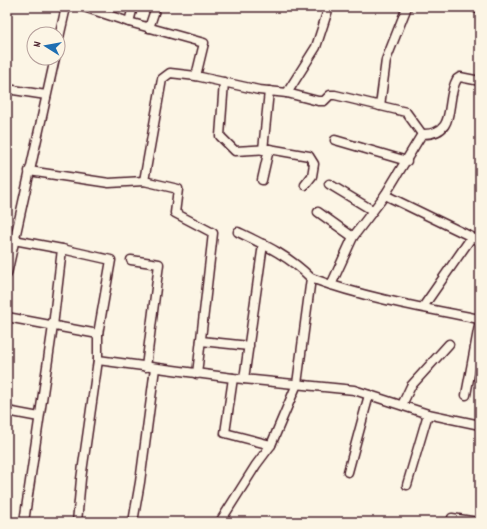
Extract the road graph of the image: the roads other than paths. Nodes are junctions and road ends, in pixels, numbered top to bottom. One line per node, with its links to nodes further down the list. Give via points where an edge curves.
1 (66, 7): 10 (street)
2 (84, 7): 9 (street)
3 (133, 7): 9 (street)
4 (156, 7): 11 (street)
5 (329, 7): 18 (street, via 316,47)
6 (406, 7): 20 (street, via 386,60)
7 (474, 7): 8 (street)
8 (480, 10)
9 (129, 22): 11 (street)
10 (62, 26)
11 (149, 28): 13 (street, via 204,43)
12 (53, 66): 19 (street)
13 (196, 76): 15 (street); 27 (street, via 170,73 162,79)
14 (480, 81): 21 (street, via 460,77 457,79 445,125 438,132)
15 (224, 82): 17 (street); 23 (street, via 220,136 235,151)
16 (7, 89): 19 (street)
17 (269, 91): 18 (street); 23 (street)
18 (287, 93): 20 (street, via 321,102 330,95 335,95)
19 (46, 95): 25 (street)
20 (380, 106): 21 (street, via 406,112)
21 (422, 134): 24 (street)
22 (335, 140): 24 (street)
23 (266, 150): 26 (street); 29 (street, via 309,156 314,164 312,176)
24 (406, 161): 30 (street)
25 (29, 171): 27 (street, via 109,183); 36 (street)
26 (262, 180)
27 (144, 181): 49 (street, via 178,189 174,212 213,233)
28 (329, 184): 31 (street)
29 (305, 185)
30 (385, 195): 31 (street); 35 (street)
31 (372, 210): 34 (street)
32 (318, 212): 34 (street)
33 (238, 232): 38 (street)
34 (353, 237): 43 (street)
35 (471, 238): 37 (street); 44 (street)
36 (14, 240): 39 (street); 41 (street)
37 (480, 241)
38 (263, 244): 42 (street, via 287,257); 51 (street)
39 (62, 249): 47 (street); 48 (street, via 111,260)
40 (131, 260): 53 (street, via 159,264)
41 (7, 274)
42 (311, 278): 43 (street); 58 (street)
43 (331, 285): 44 (street)
44 (423, 307): 46 (street)
45 (7, 317): 47 (street)
46 (480, 319): 60 (street)
47 (53, 326): 48 (street); 64 (street)
48 (98, 334): 52 (street)
49 (201, 341): 51 (street); 55 (street)
50 (449, 344): 61 (street, via 411,386)
51 (249, 346): 57 (street)
52 (98, 360): 53 (street); 71 (street)
53 (146, 367): 54 (street)
54 (155, 368): 55 (street); 72 (street)
55 (197, 374): 56 (street)
56 (233, 378): 57 (street); 66 (street, via 225,433)
57 (244, 379): 58 (street)
58 (298, 384): 59 (street, via 354,390); 66 (street)
59 (370, 395): 61 (street); 67 (street)
60 (466, 395)
61 (402, 405): 63 (street)
62 (7, 411): 64 (street)
63 (428, 414): 65 (street); 68 (street)
64 (39, 416): 70 (street)
65 (480, 425)
66 (271, 445): 73 (street)
67 (348, 472)
68 (407, 485)
69 (452, 518): 74 (street)
70 (24, 522)
71 (77, 522)
72 (133, 522)
73 (220, 522)
74 (478, 522)

